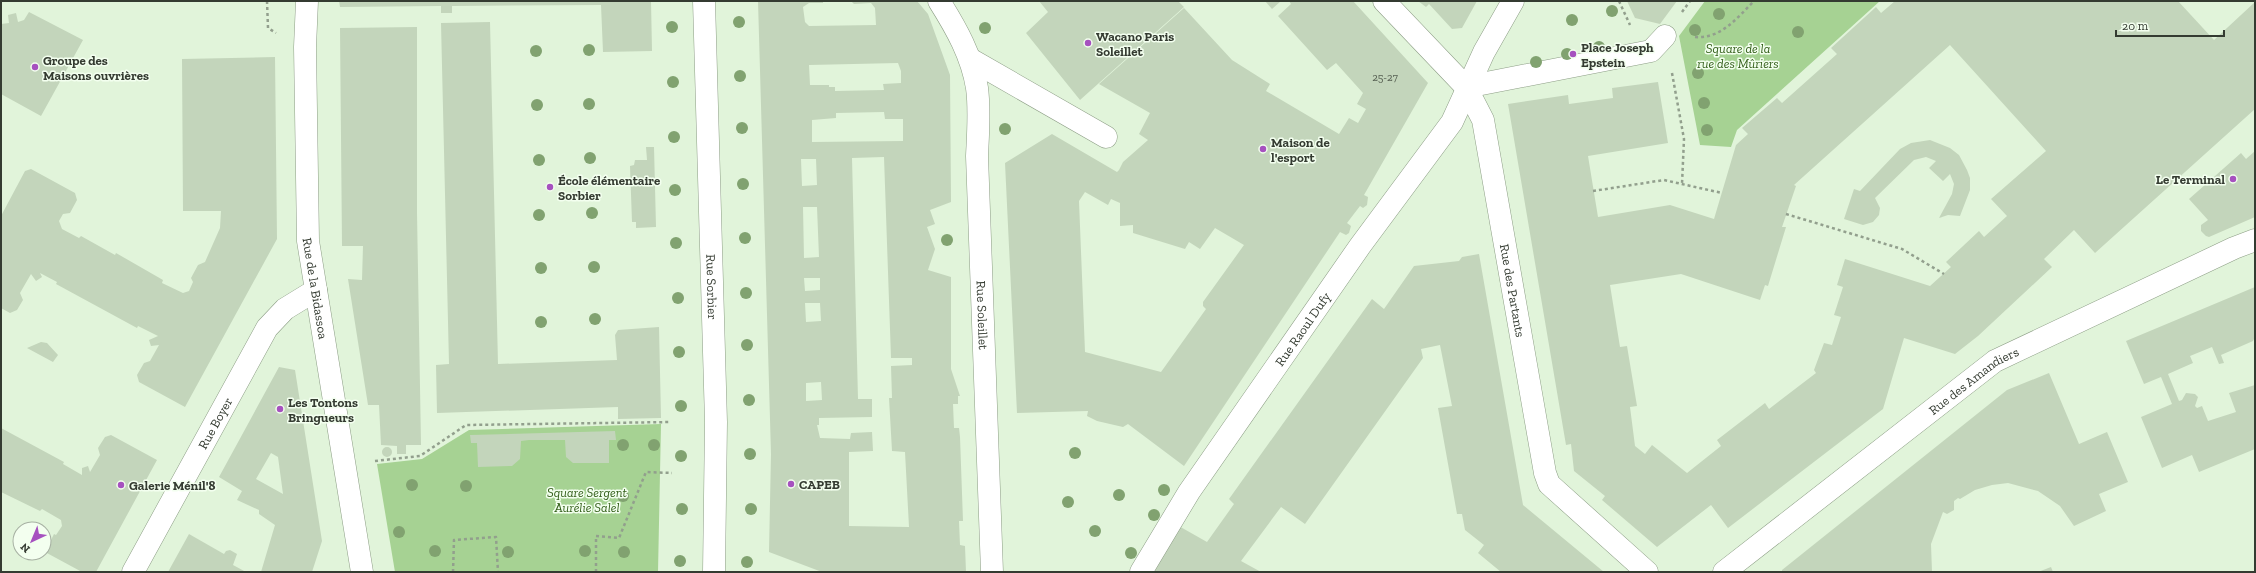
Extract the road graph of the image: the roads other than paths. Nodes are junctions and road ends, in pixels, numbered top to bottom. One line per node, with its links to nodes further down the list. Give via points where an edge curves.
1 (307, 1): 11 (street, Rue de la Bidassoa, via 305,47 308,241)
2 (704, 1): 16 (street, Rue Sorbier, via 716,422)
3 (939, 1): 7 (street, Rue Soleillet, via 958,30)
4 (1384, 1): 8 (street, Rue des Partants)
5 (1513, 1): 8 (street, Rue Raoul Dufy)
6 (1665, 36): 8 (street, via 1651,51)
7 (970, 59): 9 (street); 17 (street, Rue Soleillet, via 977,88 977,156)
8 (1466, 87): 18 (street, Rue Raoul Dufy, via 1452,122 1360,246 1189,492); 19 (street, Rue des Partants, via 1483,120 1549,484)
9 (1106, 137)
10 (2255, 240): 20 (street, Rue des Amandiers, via 1995,360)
11 (316, 290): 12 (street, Rue de la Bidassoa); 13 (street, Rue Boyer, via 285,309 267,328)
12 (358, 545): 14 (street); 15 (street, Rue de la Bidassoa)
13 (133, 572)
14 (346, 572)
15 (362, 572)
16 (714, 572)
17 (992, 572)
18 (1141, 572)
19 (1648, 572)
20 (1724, 572)

